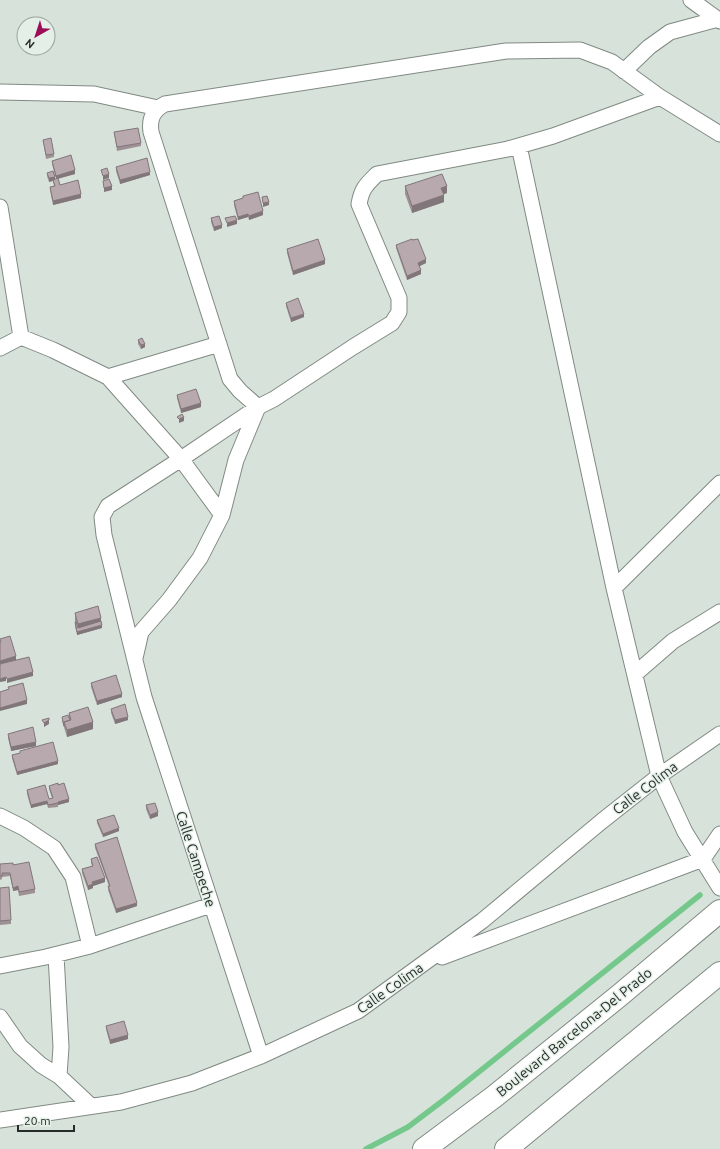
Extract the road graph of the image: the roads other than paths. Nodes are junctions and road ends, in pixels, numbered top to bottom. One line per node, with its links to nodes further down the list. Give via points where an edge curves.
1 (691, 0): 2 (street)
2 (719, 20): 3 (street, via 670,32 649,47)
3 (624, 71): 5 (street); 6 (street, via 612,62 580,50 506,51 165,104)
4 (0, 92): 6 (street, via 94,94)
5 (660, 97): 7 (street); 8 (street, Calle Campeche)
6 (158, 108): 11 (street, via 150,124 151,132)
7 (720, 134)
8 (519, 146): 14 (street, Calle Campeche, via 378,174 367,184 361,192 358,204 399,298 399,312 392,322); 18 (street)
9 (0, 207): 10 (street)
10 (21, 337): 12 (street); 13 (street)
11 (219, 344): 13 (street); 14 (street, via 230,380)
12 (0, 348)
13 (108, 377): 15 (street)
14 (258, 407): 15 (street, Calle Campeche); 17 (street, via 236,460)
15 (181, 459): 17 (street); 20 (street, Calle Campeche, via 108,506 102,517)
16 (720, 483): 18 (street)
17 (222, 514): 20 (street, via 200,558 141,632)
18 (614, 588): 21 (street)
19 (720, 612): 21 (street, via 673,641)
20 (134, 660): 28 (street, Calle Campeche)
21 (635, 674): 23 (street)
22 (720, 734): 23 (street, Calle Colima)
23 (659, 776): 26 (street, via 685,832); 32 (street, Calle Colima, via 482,921)
24 (0, 816): 30 (street, via 54,848 73,877)
25 (720, 834): 26 (street)
26 (703, 859): 27 (street); 32 (street)
27 (720, 888)
28 (211, 905): 30 (street); 36 (street, Calle Campeche)
29 (720, 911): 40 (main road, Boulevard Barcelona-Del Prado, via 501,1092)
30 (90, 946): 31 (street)
31 (56, 955): 33 (street); 37 (street, via 61,1047)
32 (423, 965): 36 (street, Calle Colima, via 358,1011)
33 (0, 966)
34 (720, 973): 41 (main road)
35 (0, 1017): 37 (street, via 20,1046 41,1065)
36 (261, 1056): 38 (street, Calle Colima, via 192,1083 121,1102)
37 (59, 1076): 38 (street)
38 (91, 1106): 39 (street, Calle Colima)
39 (0, 1120)
40 (424, 1149)
41 (506, 1149)

